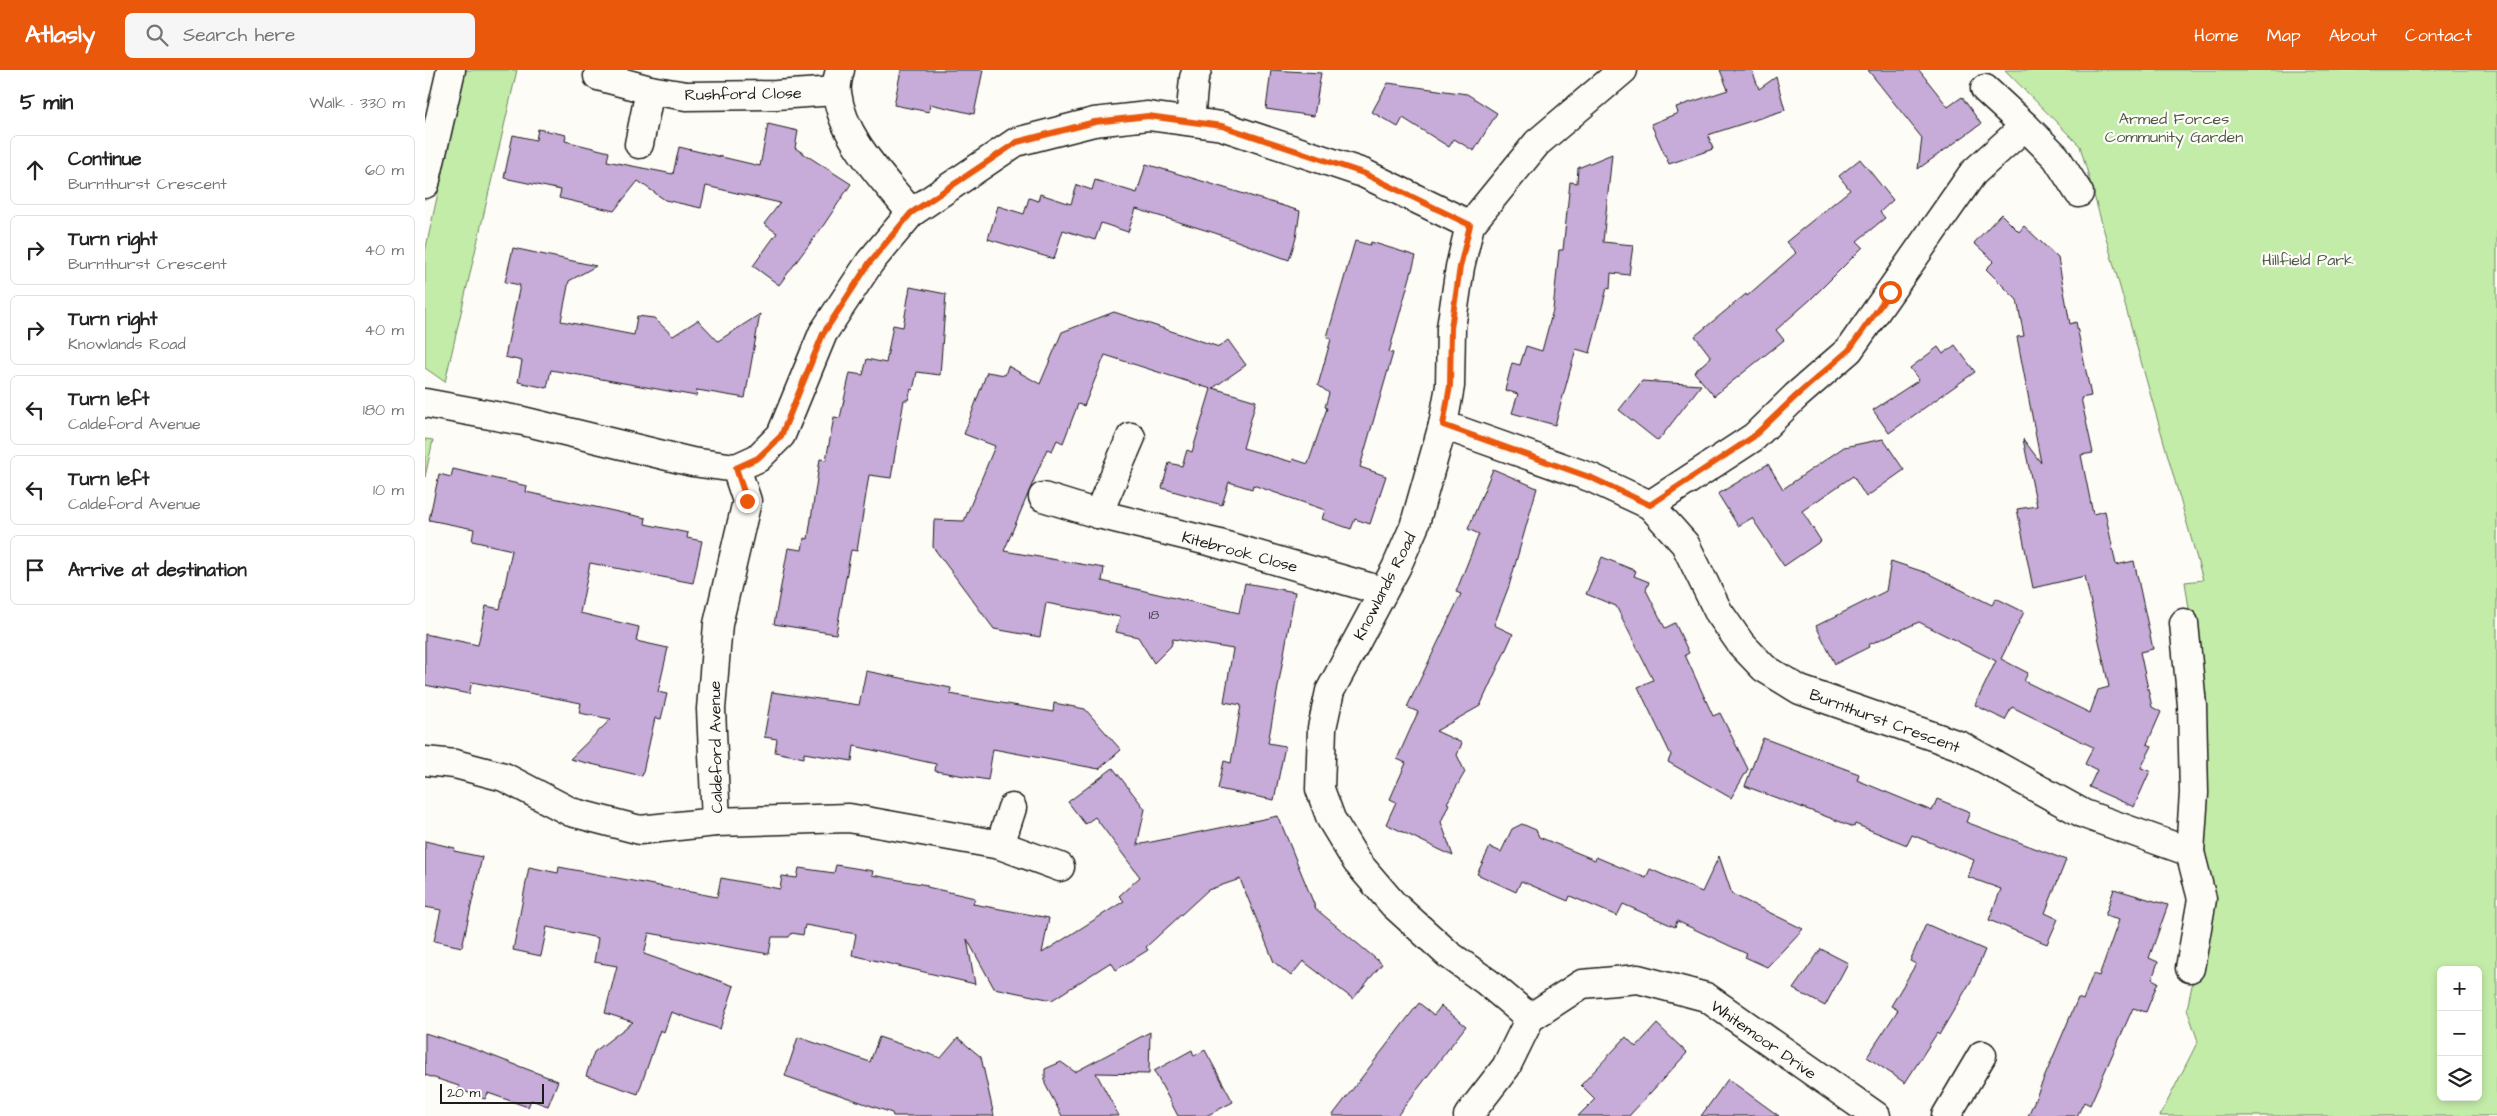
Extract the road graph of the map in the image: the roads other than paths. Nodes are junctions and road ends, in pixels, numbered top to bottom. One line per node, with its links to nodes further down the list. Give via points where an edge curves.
1 (451, 70): 11 (street)
2 (1197, 70): 8 (street)
3 (1623, 70): 14 (street, Knowlands Road, via 1537,143)
4 (599, 76): 7 (street, Rushford Close)
5 (838, 80): 7 (street, Rushford Close, via 776,94 686,96); 13 (street, Rushford Close, via 842,117 859,147)
6 (1985, 89): 9 (street)
7 (651, 90): 10 (street)
8 (1189, 121): 13 (street, via 1148,116 1095,122 1017,142); 14 (street, via 1222,126 1363,173)
9 (2025, 126): 12 (street, via 2056,157); 20 (street, via 1973,173 1849,350 1753,437)
10 (639, 144)
11 (425, 184)
12 (2079, 193)
13 (911, 213): 18 (street, via 870,262 823,334 781,436 758,458)
14 (1470, 225): 16 (street, Knowlands Road, via 1451,328 1450,386)
15 (425, 403): 18 (street, via 523,421 692,462)
16 (1443, 425): 20 (street, Burnthurst Crescent, via 1592,478); 22 (street, Knowlands Road, via 1414,527 1396,568)
17 (1131, 437): 21 (street)
18 (736, 468): 26 (street, Caldeford Avenue, via 747,501 718,624 711,709)
19 (1043, 497): 21 (street, Kitebrook Close)
20 (1650, 505): 28 (street, Burnthurst Crescent, via 1685,544 1718,611 1741,644 1764,668 1800,690 1961,746 2084,814)
21 (1097, 514): 22 (street, Kitebrook Close, via 1216,543)
22 (1382, 590): 31 (street, Knowlands Road, via 1330,691 1321,728 1320,790 1331,819 1357,862 1393,904 1449,954)
23 (2184, 623): 28 (street, via 2192,705 2194,785)
24 (425, 762): 26 (street, Caldeford Avenue, via 455,764 504,777 571,812 640,830)
25 (1013, 808): 27 (street)
26 (715, 822): 27 (street, Caldeford Avenue, via 849,818)
27 (1000, 845): 29 (street, Caldeford Avenue)
28 (2190, 852): 30 (street, via 2202,899)
29 (1060, 867)
30 (2190, 968)
31 (1530, 1018): 33 (street, via 1506,1067); 34 (street, Whitemoor Drive, via 1582,984 1638,979 1706,997)
32 (1982, 1055): 35 (street)
33 (1468, 1116)
34 (1876, 1116)
35 (1946, 1116)

